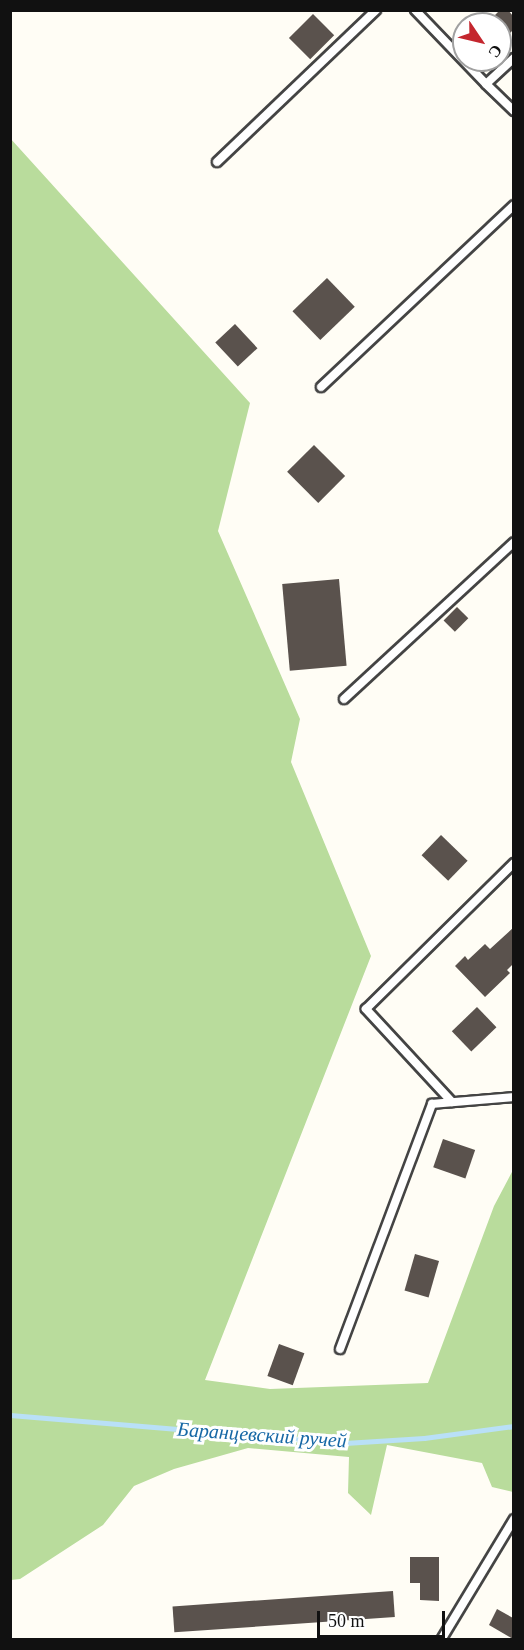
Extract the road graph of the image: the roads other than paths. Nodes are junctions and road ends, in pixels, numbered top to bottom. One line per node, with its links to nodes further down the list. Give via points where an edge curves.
1 (376, 10): 6 (lane)
2 (415, 10): 4 (lane)
3 (513, 58): 4 (lane)
4 (486, 84): 5 (lane)
5 (513, 111)
6 (217, 162)
7 (513, 205): 8 (lane)
8 (321, 387)
9 (513, 542): 10 (lane)
10 (344, 699)
11 (513, 863): 13 (lane, via 366,1009)
12 (513, 1097): 13 (lane)
13 (452, 1102): 14 (lane, via 432,1104)
14 (340, 1349)
15 (513, 1519): 16 (lane)
16 (441, 1640)

